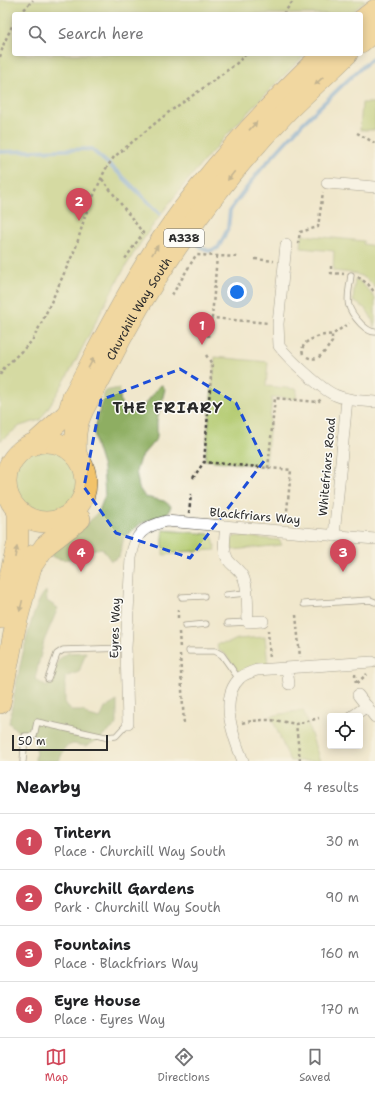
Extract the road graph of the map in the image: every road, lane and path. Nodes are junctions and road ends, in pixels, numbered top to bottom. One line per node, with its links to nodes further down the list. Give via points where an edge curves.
1 (33, 0): 4 (path)
2 (294, 0): 5 (path)
3 (375, 10): 6 (highway)
4 (22, 12)
5 (285, 12)
6 (363, 19)
7 (12, 26): 13 (path)
8 (375, 30): 9 (highway)
9 (363, 40)
10 (244, 56): 16 (path, via 114,157)
11 (322, 56): 39 (highway, Churchill Way South / A338, one-way to 11, via 139,276 179,216 246,133)
12 (346, 56): 37 (highway, Churchill Way South / A338, one-way to 37, via 258,143 205,208 150,289)
13 (0, 57)
14 (357, 133): 15 (path)
15 (375, 143)
16 (101, 179): 22 (path, via 143,234); 36 (path, via 85,216 76,247 43,320 32,341)
17 (328, 182): 18 (street); 19 (path, via 322,194 318,228 300,232 298,246)
18 (375, 187)
19 (286, 245): 24 (street)
20 (217, 256): 21 (path); 26 (path, via 196,255); 27 (path)
21 (239, 257)
22 (125, 259)
23 (255, 259): 24 (path)
24 (284, 262): 29 (street)
25 (351, 275): 28 (lane, via 348,305 351,314)
26 (172, 295)
27 (212, 318): 29 (path); 32 (path)
28 (356, 318): 30 (lane, via 364,327); 31 (path)
29 (278, 324): 35 (street, via 278,346)
30 (375, 332)
31 (332, 335): 34 (path, via 332,342 318,358 313,360); 34 (path, via 324,334 305,342 302,347)
32 (208, 337)
33 (206, 354): 45 (path, via 212,364)
34 (304, 356): 35 (path)
35 (295, 363): 38 (street)
36 (0, 375)
37 (100, 379): 43 (highway, Churchill Way South / A338, via 77,423); 57 (highway, A338, via 85,434 94,478 93,499 84,515 45,546)
38 (328, 391): 40 (street); 46 (path, via 318,402 275,398)
39 (73, 397): 42 (highway, Churchill Way South / A338, via 65,416); 44 (highway, A338, via 49,421)
40 (347, 399): 41 (street); 55 (street, Whitefriars Road)
41 (375, 402)
42 (33, 444): 43 (highway, via 55,443); 44 (highway)
43 (76, 455): 50 (highway, via 85,473 85,492 75,510)
44 (4, 458): 49 (highway, via 8,469 7,488)
45 (204, 462): 46 (path); 47 (path)
46 (268, 468): 53 (path, via 291,470)
47 (193, 478)
48 (191, 494): 51 (path)
49 (10, 505): 50 (highway, via 26,517 39,522); 66 (highway, one-way to 49, via 18,542)
50 (59, 520): 57 (highway, via 40,540)
51 (188, 523): 52 (street, Blackfriars Way); 54 (street, Blackfriars Way, via 166,521 147,528)
52 (226, 526): 53 (street, Blackfriars Way); 58 (street, via 225,552 228,560 245,580)
53 (285, 531): 55 (street, Blackfriars Way)
54 (137, 536): 72 (street, Eyres Way, via 131,558)
55 (334, 536): 56 (street, Blackfriars Way)
56 (375, 540)
57 (30, 568): 84 (highway, one-way to 84)
58 (246, 594): 59 (lane); 67 (street)
59 (226, 595)
60 (204, 596): 61 (lane)
61 (182, 597)
62 (375, 602): 63 (lane, via 370,600)
63 (304, 604)
64 (178, 609): 91 (path)
65 (296, 615): 76 (path)
66 (0, 618)
67 (248, 622): 68 (street); 69 (lane)
68 (263, 622): 78 (path, via 267,621)
69 (228, 623)
70 (206, 624): 71 (lane)
71 (185, 626)
72 (126, 648): 81 (lane, via 63,650 58,654); 89 (street, Eyres Way)
73 (189, 651): 80 (lane, via 215,651 222,655)
74 (372, 662): 75 (street)
75 (354, 663): 76 (street); 83 (path)
76 (301, 667): 77 (street)
77 (287, 668): 78 (street); 82 (street)
78 (271, 669): 80 (street, via 257,670)
79 (371, 674): 83 (path, via 363,677)
80 (239, 678): 92 (street, via 232,690)
81 (48, 679)
82 (289, 684)
83 (357, 690): 85 (street)
84 (0, 703)
85 (366, 706): 86 (street); 87 (street)
86 (357, 713)
87 (375, 717)
88 (319, 718): 90 (path)
89 (128, 723): 93 (lane, via 116,736 106,737 37,722 34,736 25,736)
90 (296, 724): 92 (path, via 272,719 253,720); 95 (path)
91 (184, 725)
92 (230, 726): 94 (street)
93 (23, 761)
94 (243, 761)
95 (300, 761)

